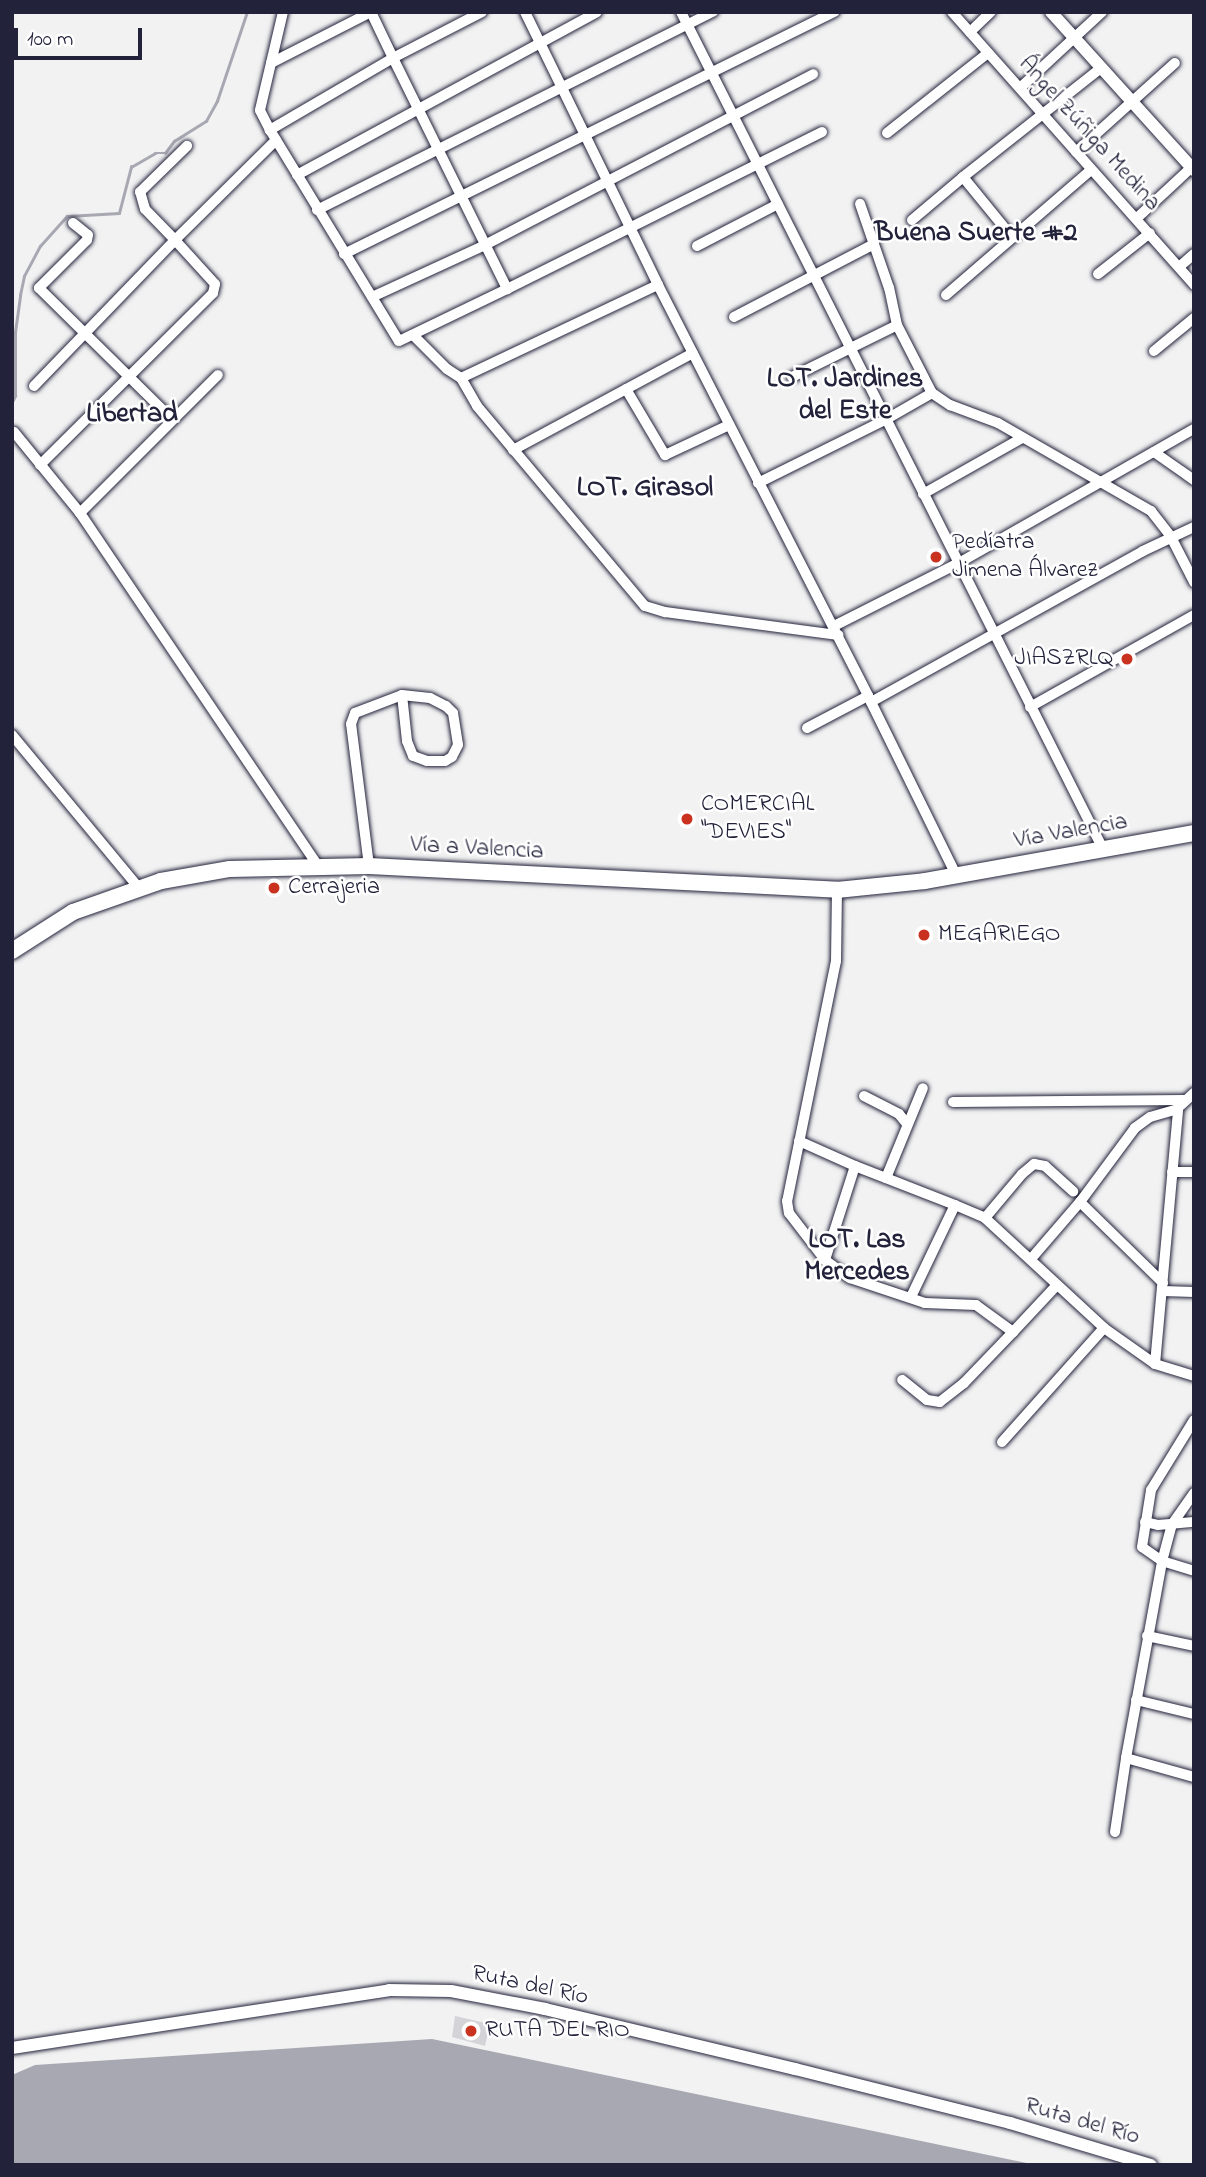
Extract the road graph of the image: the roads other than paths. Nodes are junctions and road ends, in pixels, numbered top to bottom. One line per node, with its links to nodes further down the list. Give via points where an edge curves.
1 (283, 12): 18 (street)
2 (482, 12): 17 (street)
3 (525, 12): 15 (street)
4 (597, 12): 15 (street)
5 (681, 12): 12 (street)
6 (713, 12): 12 (street)
7 (834, 12): 21 (street)
8 (952, 12): 13 (street, Ángel Zúñiga Medina)
9 (991, 12): 13 (street)
10 (1051, 12): 14 (main road)
11 (1102, 12): 14 (street)
12 (688, 25): 21 (street); 24 (street)
13 (970, 32): 16 (street, Ángel Zúñiga Medina)
14 (1074, 38): 20 (main road); 23 (street)
15 (540, 44): 24 (street); 26 (street)
16 (988, 53): 23 (street, Ángel Zúñiga Medina); 31 (street)
17 (393, 58): 18 (street, via 371,12); 26 (street); 29 (street)
18 (271, 63): 29 (street, via 260,110)
19 (1175, 63): 25 (street)
20 (1101, 68): 25 (main road); 28 (street)
21 (713, 73): 27 (street); 32 (street)
22 (813, 74): 27 (street)
23 (1020, 88): 28 (street, Ángel Zúñiga Medina)
24 (562, 89): 32 (street); 35 (street)
25 (1131, 101): 36 (street); 38 (main road)
26 (418, 110): 35 (street); 40 (street)
27 (733, 114): 37 (street); 42 (street)
28 (1044, 116): 36 (street, Ángel Zúñiga Medina); 41 (street)
29 (270, 130): 33 (street)
30 (822, 132): 37 (street)
31 (887, 132)
32 (586, 136): 42 (street); 43 (street)
33 (276, 140): 40 (street); 53 (street)
34 (187, 146): 53 (street, via 140,192 145,209)
35 (439, 152): 43 (street); 46 (street)
36 (1076, 152): 39 (street, Ángel Zúñiga Medina)
37 (758, 164): 44 (street); 50 (street)
38 (1193, 167): 47 (street)
39 (1091, 170): 47 (street, Ángel Zúñiga Medina); 52 (street)
40 (297, 175): 46 (street)
41 (963, 177): 48 (street); 52 (street)
42 (607, 181): 50 (street); 55 (street)
43 (462, 198): 55 (street); 57 (street)
44 (778, 204): 56 (street); 61 (street)
45 (860, 204): 54 (street)
46 (317, 210): 57 (street)
47 (1137, 218): 51 (street, Ángel Zúñiga Medina)
48 (912, 220)
49 (73, 223): 70 (street, via 88,235 87,240 39,288)
50 (630, 227): 62 (street); 64 (street)
51 (1150, 233): 59 (street, Ángel Zúñiga Medina); 60 (street)
52 (1012, 237): 65 (street)
53 (175, 240): 70 (street); 76 (street, via 215,284 214,290)
54 (874, 244): 61 (street); 69 (street)
55 (485, 245): 64 (street); 66 (street)
56 (697, 246)
57 (344, 254): 66 (street)
58 (1194, 254): 59 (street)
59 (1179, 267): 63 (street, Ángel Zúñiga Medina)
60 (1098, 274)
61 (813, 276): 67 (street); 72 (street)
62 (658, 285): 74 (street); 78 (street)
63 (1194, 285)
64 (507, 289): 71 (street)
65 (946, 295)
66 (372, 298): 71 (street, via 399,341)
67 (734, 317)
68 (1194, 318): 73 (street)
69 (897, 325): 72 (street); 81 (street)
70 (82, 334): 76 (street); 79 (street)
71 (413, 335): 78 (street)
72 (850, 350): 77 (street); 83 (street)
73 (1154, 351)
74 (693, 353): 80 (street); 84 (street)
75 (218, 375): 82 (street)
76 (128, 377): 82 (street); 90 (street)
77 (792, 377)
78 (461, 378): 88 (street)
79 (34, 386)
80 (626, 389): 84 (street, via 665,455); 88 (street)
81 (932, 393): 83 (street); 87 (street)
82 (172, 419): 95 (street)
83 (885, 420): 92 (street); 94 (street)
84 (729, 425): 92 (street)
85 (1194, 429): 89 (street)
86 (14, 432): 90 (street)
87 (1022, 438): 93 (street); 94 (street)
88 (513, 450): 101 (street, via 645,606)
89 (1154, 452): 91 (street); 93 (street)
90 (40, 465): 95 (street)
91 (1194, 480)
92 (758, 483): 101 (street)
93 (1098, 483): 97 (street, via 1151,511); 98 (street)
94 (923, 494): 98 (street)
95 (80, 513): 110 (street)
96 (1194, 527): 97 (street)
97 (1171, 537): 99 (street); 102 (street)
98 (957, 564): 101 (street); 102 (street)
99 (1194, 582)
100 (1194, 615): 105 (street)
101 (836, 631): 104 (street)
102 (994, 635): 104 (street); 105 (street)
103 (402, 695): 103 (street, via 438,701 453,713 458,745 452,757 427,761 409,751); 111 (street, via 355,713 351,724)
104 (870, 699): 106 (street); 112 (street)
105 (1030, 706): 109 (street)
106 (807, 729)
107 (12, 735): 113 (street)
108 (1194, 833): 109 (highway, Vía Valencia)
109 (1103, 849): 112 (highway, Vía Valencia)
110 (317, 865): 111 (highway, Vía a Valencia); 113 (highway, Vía a Valencia, via 230,869)
111 (369, 866): 114 (highway, Vía a Valencia)
112 (956, 875): 114 (highway, Vía a Valencia)
113 (138, 887): 115 (highway, Vía a Valencia, via 73,912)
114 (837, 890): 124 (street, via 836,961)
115 (12, 951)
116 (923, 1088): 122 (street)
117 (1194, 1093): 121 (street)
118 (864, 1096): 122 (street, via 899,1114)
119 (1159, 1100): 120 (street); 121 (street); 123 (street)
120 (953, 1102)
121 (1181, 1104): 123 (street); 126 (street)
122 (907, 1124): 128 (street)
123 (1135, 1128): 130 (street)
124 (799, 1141): 125 (street); 134 (street, via 787,1207)
125 (856, 1166): 128 (street); 134 (street)
126 (1172, 1172): 127 (street); 136 (street)
127 (1194, 1172)
128 (886, 1178): 131 (street)
129 (1073, 1191): 132 (street, via 1045,1166 1034,1164)
130 (1080, 1202): 133 (street); 136 (street)
131 (955, 1205): 132 (street); 138 (street)
132 (985, 1218): 133 (street)
133 (1031, 1259): 135 (street)
134 (825, 1260): 138 (street, via 858,1282)
135 (1056, 1286): 139 (street); 140 (street)
136 (1163, 1287): 137 (street); 141 (street)
137 (1194, 1292)
138 (911, 1297): 140 (street, via 925,1303 976,1305)
139 (1104, 1328): 141 (street); 145 (street)
140 (1013, 1332): 143 (street, via 940,1402 927,1400)
141 (1155, 1364): 142 (street)
142 (1194, 1376)
143 (901, 1380)
144 (1194, 1420): 147 (street, via 1153,1483)
145 (1002, 1442)
146 (1194, 1493): 149 (street)
147 (1145, 1522): 149 (street); 150 (street, via 1142,1547)
148 (1194, 1522): 149 (street)
149 (1172, 1524): 150 (street)
150 (1162, 1561): 151 (street); 152 (street)
151 (1194, 1571)
152 (1147, 1636): 153 (street); 154 (street)
153 (1194, 1646)
154 (1136, 1700): 155 (street); 156 (street)
155 (1194, 1714)
156 (1126, 1758): 157 (street); 158 (street)
157 (1194, 1777)
158 (1115, 1832)
159 (12, 2048): 160 (main road, Ruta del Río, via 389,1990 451,1991 795,2069 1010,2123)
160 (1151, 2165)

